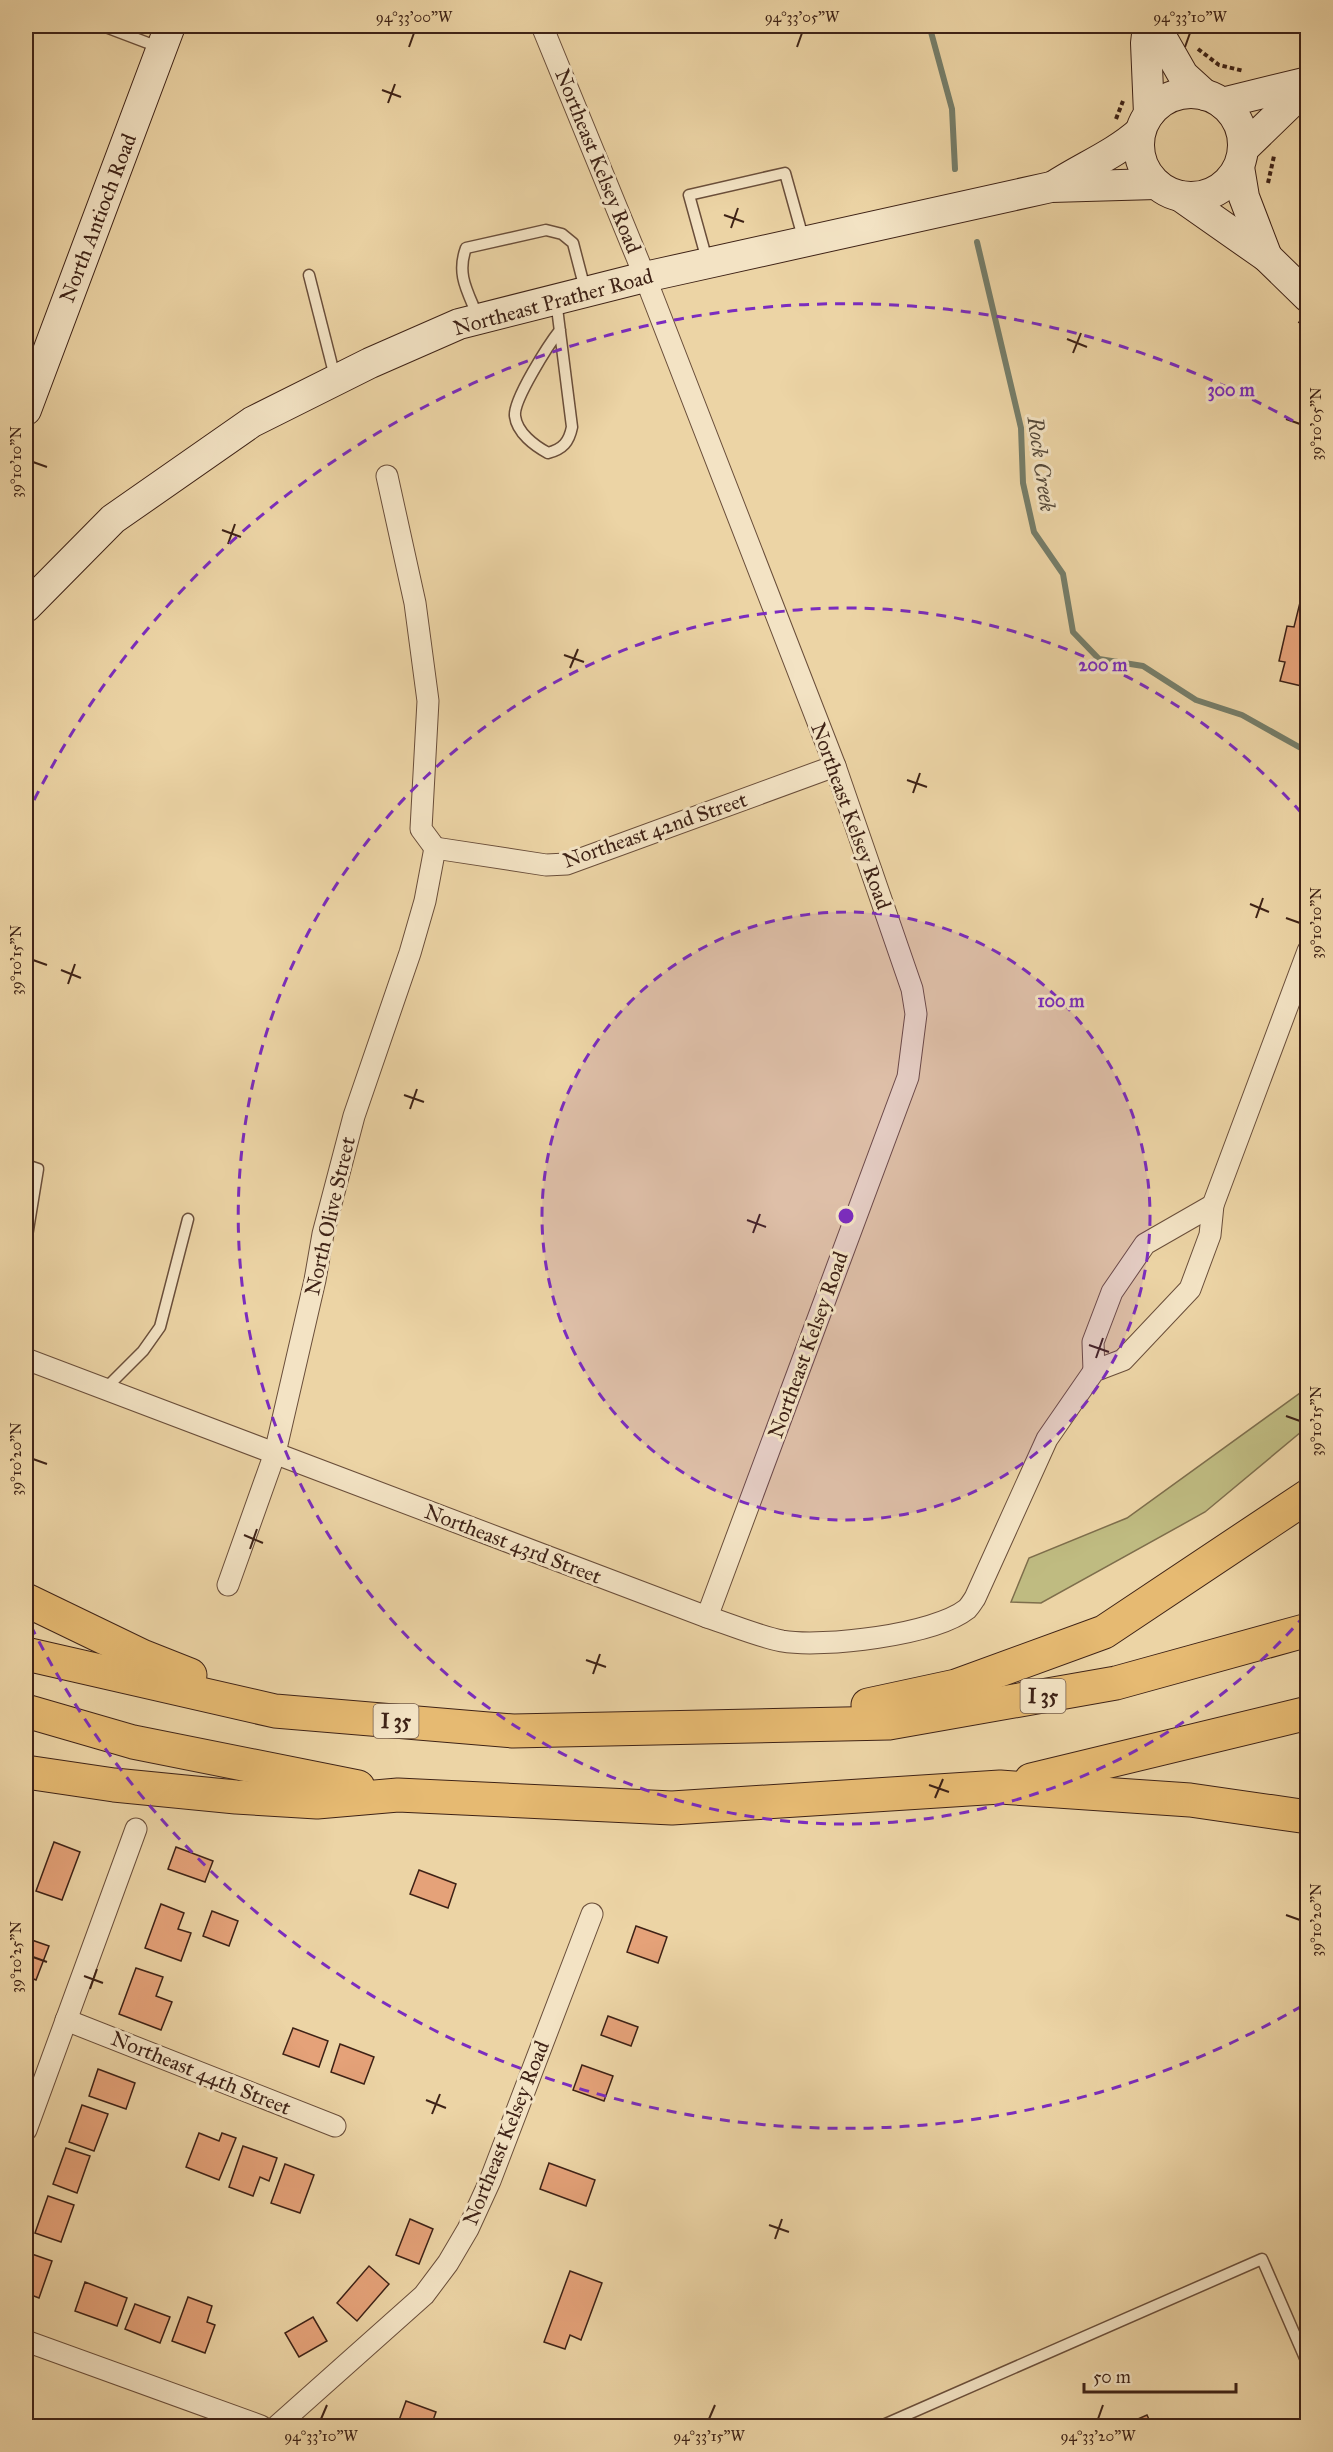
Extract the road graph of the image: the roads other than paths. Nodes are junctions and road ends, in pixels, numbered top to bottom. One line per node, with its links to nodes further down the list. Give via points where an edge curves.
1 (103, 26): 5 (lane)
2 (542, 26): 16 (street, Northeast Kelsey Road)
3 (1148, 26): 8 (main road)
4 (1155, 26): 7 (main road, via 1183,75)
5 (166, 37): 23 (main road, North Antioch Road)
6 (1308, 84): 7 (main road); 9 (main road)
7 (1214, 99): 8 (main road, via 1190,93 1174,95 1160,103); 9 (main road, via 1234,116 1242,132)
8 (1144, 123): 10 (main road, Northeast Prather Road, via 1121,148); 11 (main road, via 1138,146 1140,160 1147,173)
9 (1241, 158): 11 (main road, via 1229,181 1215,192 1197,197); 13 (main road, via 1248,208)
10 (1051, 187): 11 (main road, Northeast Prather Road); 12 (main road, Northeast Prather Road)
11 (1168, 190): 13 (main road)
12 (804, 241): 14 (main road, Northeast Prather Road); 14 (lane, via 785,173 689,195)
13 (1267, 257): 19 (main road)
14 (708, 263): 16 (main road, Northeast Prather Road)
15 (309, 275): 22 (lane)
16 (645, 278): 17 (main road, Northeast Prather Road); 26 (street, Northeast Kelsey Road)
17 (586, 292): 18 (main road, Northeast Prather Road); 20 (lane, via 573,243 562,234 546,230 466,248 460,263 463,281)
18 (556, 300): 20 (main road, Northeast Prather Road); 21 (lane)
19 (1299, 306)
20 (479, 320): 22 (main road, Northeast Prather Road, via 459,324)
21 (560, 330): 21 (lane, via 572,427 561,450 548,453 534,446 515,416 518,402)
22 (336, 380): 25 (main road, Northeast Prather Road, via 252,422 113,519)
23 (26, 410)
24 (387, 476): 27 (street, via 415,603 428,701 421,829)
25 (26, 607)
26 (835, 766): 27 (street, Northeast 42nd Street, via 567,864 546,865); 40 (street, Northeast Kelsey Road, via 912,989 916,1014 908,1077)
27 (435, 848): 36 (street, North Olive Street, via 410,953 354,1116 323,1234)
28 (1308, 951): 30 (street)
29 (26, 1165): 32 (lane, via 38,1169)
30 (1213, 1205): 34 (street, via 1210,1235 1190,1288 1123,1360); 34 (street, via 1145,1244 1112,1292 1093,1342)
31 (188, 1218): 35 (lane, via 160,1327 143,1351)
32 (26, 1242)
33 (26, 1359): 35 (street, Northeast 43rd Street)
34 (1094, 1371): 40 (street, Northeast 43rd Street, via 1047,1439 990,1570 967,1608 945,1620 889,1636 848,1642 783,1641)
35 (105, 1389): 36 (street, Northeast 43rd Street)
36 (275, 1453): 38 (street, North Olive Street); 40 (street, Northeast 43rd Street)
37 (1308, 1496): 46 (highway, via 1104,1632 956,1686)
38 (228, 1585)
39 (26, 1600): 44 (highway, via 142,1656)
40 (707, 1617)
41 (1308, 1630): 46 (highway, I 35, via 1104,1685 889,1723)
42 (26, 1654): 44 (highway, I 35)
43 (26, 1711): 49 (highway, via 133,1742)
44 (275, 1711): 46 (highway, I 35, via 513,1731)
45 (1308, 1713): 48 (highway)
46 (772, 1725)
47 (26, 1772): 49 (highway, via 247,1798 317,1802)
48 (1000, 1787): 49 (highway, via 672,1809); 50 (highway, via 1190,1800)
49 (398, 1795)
50 (1308, 1817)
51 (136, 1829): 53 (street)
52 (592, 1914): 59 (street, Northeast Kelsey Road, via 490,2181 448,2263 424,2295)
53 (66, 2020): 54 (street, Northeast 44th Street); 55 (street)
54 (335, 2126)
55 (26, 2130)
56 (26, 2341): 58 (street)
57 (1308, 2365): 60 (lane, via 1262,2259)
58 (261, 2427)
59 (277, 2427)
60 (881, 2427)

